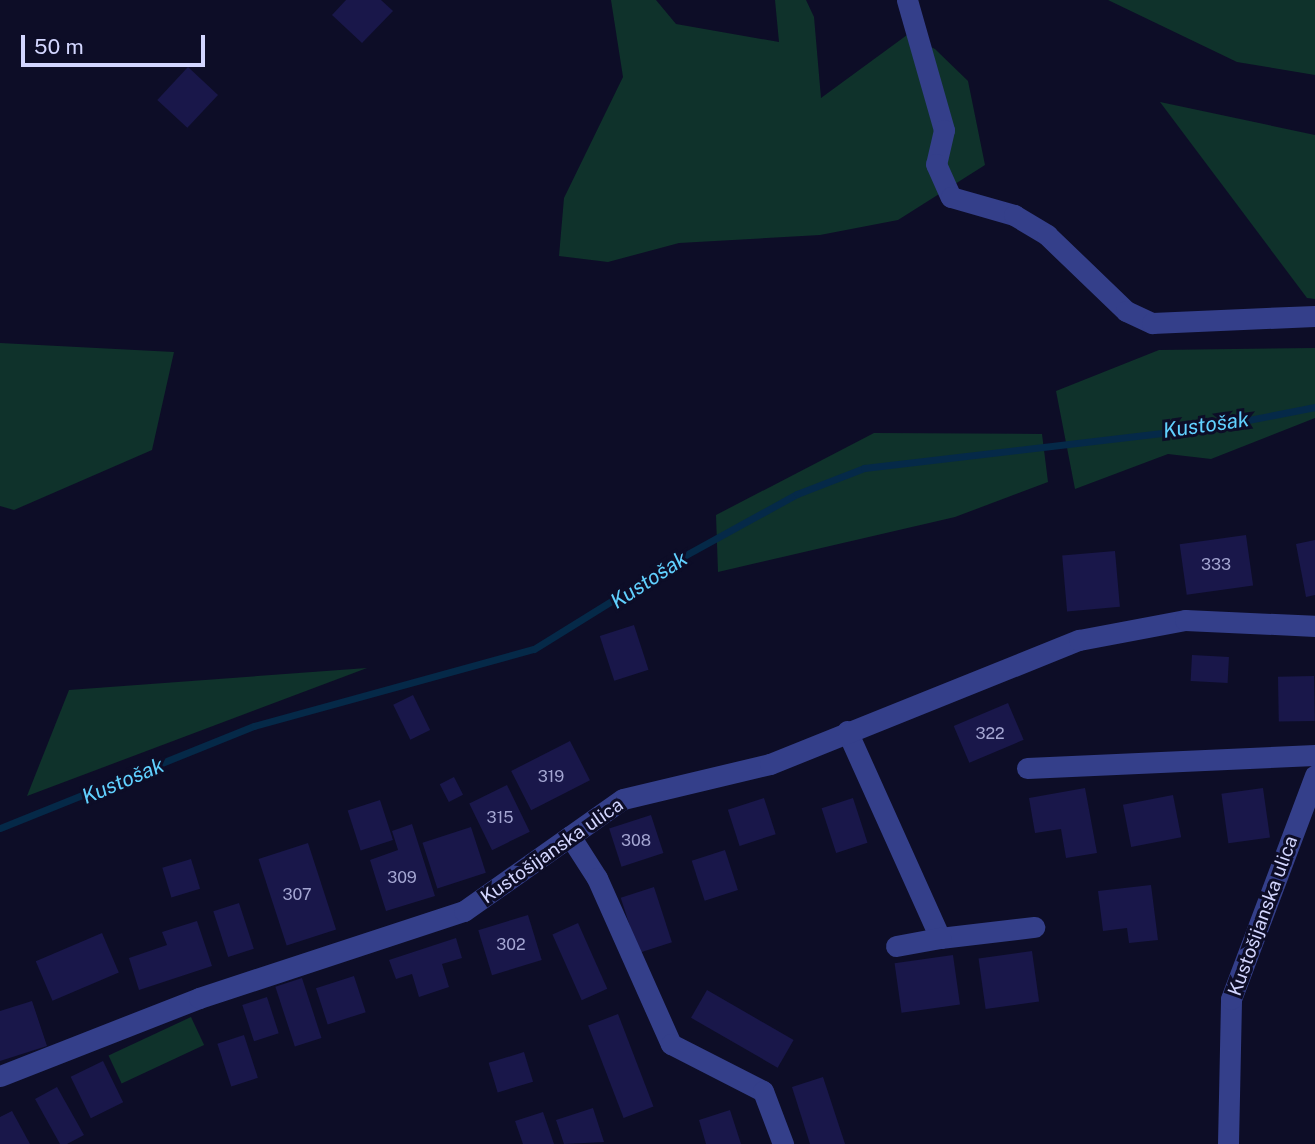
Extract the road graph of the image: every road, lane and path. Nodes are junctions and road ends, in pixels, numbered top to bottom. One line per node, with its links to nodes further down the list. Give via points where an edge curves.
1 (907, 0): 2 (street, via 944,130 936,164 951,197 1014,215 1036,228 1117,304 1152,323)
2 (1315, 316)
3 (1315, 626): 4 (street, Kustošijanska ulica, via 1198,620 1119,628 1003,667)
4 (847, 731): 8 (street, Kustošijanska ulica, via 770,764 623,799); 10 (street)
5 (1315, 755): 6 (street)
6 (1027, 768)
7 (1315, 775): 14 (street, Kustošijanska ulica, via 1231,999)
8 (570, 836): 12 (street, Kustošijanska ulica, via 490,897 444,920 222,990); 13 (street, via 597,878 671,1044 763,1091)
9 (1034, 927): 10 (street)
10 (940, 938): 11 (street)
11 (896, 946)
12 (0, 1076)
13 (783, 1144)
14 (1228, 1144)

